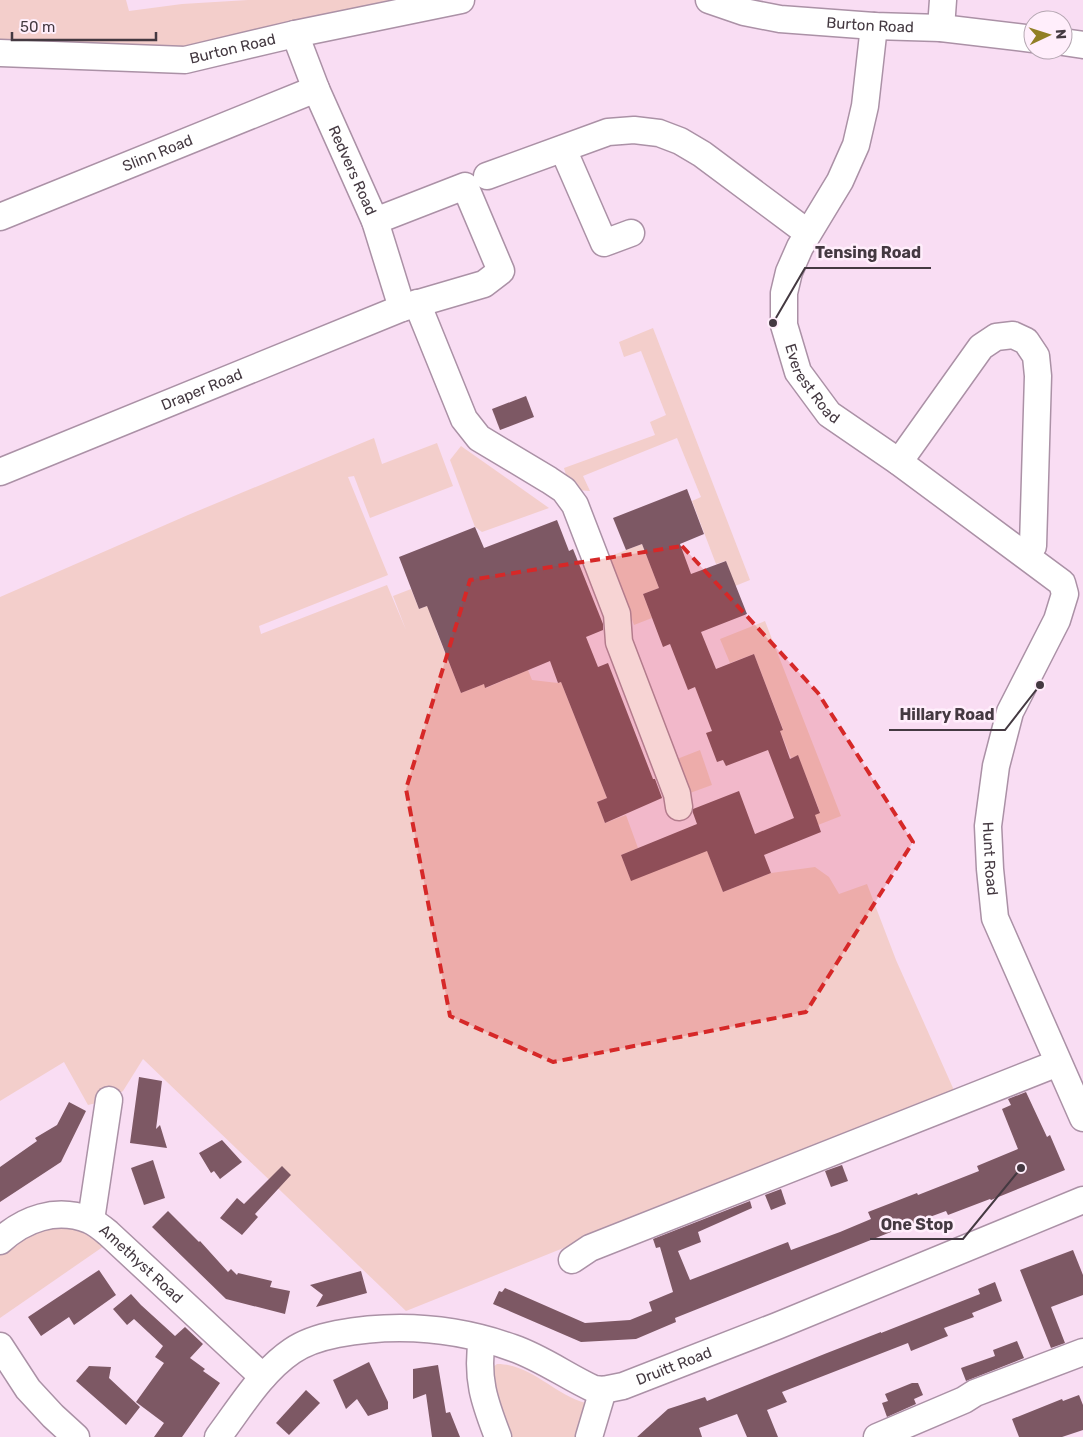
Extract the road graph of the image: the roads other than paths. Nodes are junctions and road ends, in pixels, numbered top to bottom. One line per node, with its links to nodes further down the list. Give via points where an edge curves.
1 (461, 0): 6 (street, Burton Road)
2 (709, 0): 4 (street, Burton Road, via 744,12 780,18)
3 (943, 0): 5 (street)
4 (874, 26): 5 (street, Burton Road); 15 (street, Everest Road, via 865,106 856,144 840,181)
5 (941, 28): 7 (street, Burton Road)
6 (295, 34): 8 (street, Burton Road, via 186,60); 9 (street, Redvers Road)
7 (1023, 38)
8 (0, 53)
9 (316, 89): 12 (street, Slinn Road); 13 (street, Redvers Road)
10 (562, 149): 11 (street); 14 (street, via 604,243); 15 (street, via 608,132 634,130 659,133 702,154)
11 (487, 176)
12 (0, 218)
13 (375, 221): 16 (street, Redvers Road); 16 (street, Draper Road, via 465,186 501,271 484,284)
14 (631, 233)
15 (808, 233): 17 (street, Everest Road, via 789,272 784,293 784,325 798,372 829,414)
16 (410, 305): 18 (street, Draper Road); 21 (street, Redvers Road, via 464,419 480,438 564,490 575,505 617,614 619,642)
17 (899, 462): 19 (street, Everest Road); 19 (street, via 981,347 996,337 1013,335 1026,341 1036,356 1038,376 1033,546)
18 (0, 472)
19 (1026, 556): 20 (street, Everest Road)
20 (1074, 596): 22 (street, Hunt Road, via 1057,620 1010,712 996,766 988,826 995,918)
21 (679, 807)
22 (1058, 1063): 24 (street, Hunt Road); 28 (street, via 598,1245)
23 (109, 1100): 26 (street)
24 (1083, 1118)
25 (1083, 1200): 33 (street, Druitt Road, via 777,1326 623,1386)
26 (91, 1220): 27 (street, Amethyst Road, via 58,1214 41,1217 29,1220); 32 (street, Amethyst Road)
27 (0, 1241)
28 (572, 1260)
29 (482, 1339): 32 (street, via 418,1328 351,1332 323,1337 293,1350); 33 (street, via 540,1359 580,1383); 36 (street, via 479,1358 482,1391)
30 (0, 1346): 34 (street, via 28,1389)
31 (1083, 1352): 38 (street, via 975,1393)
32 (264, 1377): 35 (street)
33 (603, 1390): 37 (street)
34 (76, 1437)
35 (218, 1437)
36 (498, 1437)
37 (589, 1437)
38 (877, 1437)

